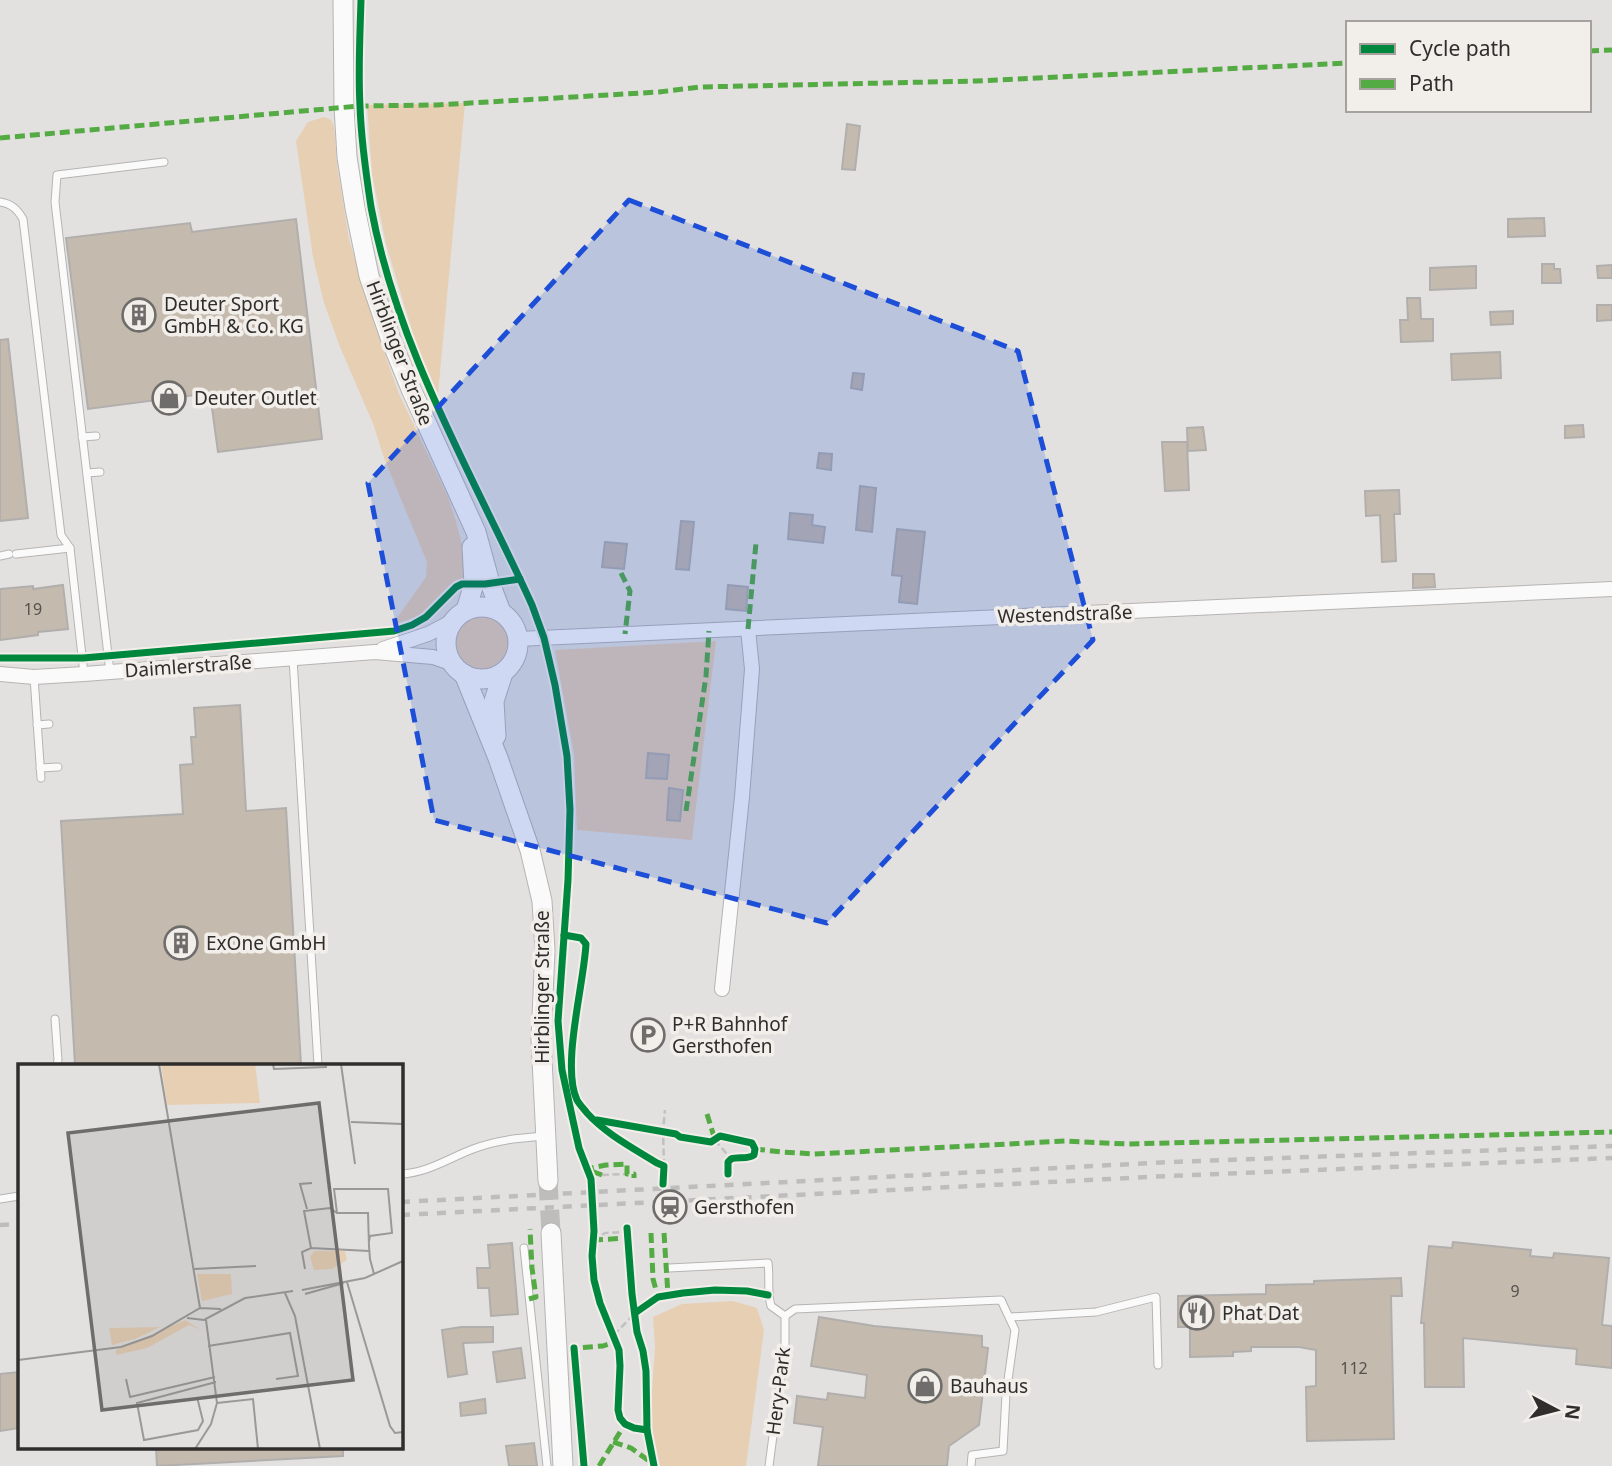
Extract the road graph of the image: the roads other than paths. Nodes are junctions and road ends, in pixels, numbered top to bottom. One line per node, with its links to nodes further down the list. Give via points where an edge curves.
1 (343, 0): 20 (main road, Hirblinger Straße, via 348,157 369,276 411,389)
2 (164, 162): 15 (lane, via 57,174 55,202)
3 (0, 202): 4 (lane, via 8,203 23,219)
4 (27, 254): 5 (lane); 6 (lane)
5 (17, 255)
6 (32, 295): 7 (lane); 8 (lane)
7 (22, 297)
8 (38, 337): 9 (lane); 10 (lane)
9 (26, 338)
10 (42, 373): 11 (lane); 12 (lane)
11 (31, 375)
12 (47, 415): 13 (lane); 16 (lane)
13 (36, 416)
14 (96, 436): 15 (lane)
15 (82, 437): 19 (lane)
16 (52, 456): 17 (lane); 21 (lane)
17 (40, 458)
18 (100, 472): 19 (lane)
19 (87, 473): 33 (lane)
20 (458, 492): 26 (main road, Hirblinger Straße); 27 (main road, Hirblinger Straße, via 474,567 474,584)
21 (56, 493): 22 (lane); 23 (lane, via 61,535)
22 (45, 494)
23 (70, 548): 24 (lane); 36 (lane)
24 (0, 556)
25 (1612, 589): 28 (street, Westendstraße)
26 (501, 612): 27 (main road, via 479,606); 29 (main road, Hirblinger Straße, via 512,622)
27 (460, 615): 30 (street, Daimlerstraße, via 428,634); 32 (main road, Hirblinger Straße, via 446,643 449,658)
28 (748, 629): 29 (street, Westendstraße); 44 (street, via 752,669)
29 (518, 639): 34 (main road, Hirblinger Straße, via 515,658)
30 (375, 652): 31 (street, Daimlerstraße); 32 (street, Daimlerstraße, via 433,657)
31 (293, 658): 33 (street, Daimlerstraße); 47 (lane)
32 (459, 669): 34 (main road, via 486,679); 40 (main road, Hirblinger Straße)
33 (110, 672): 36 (street, Daimlerstraße)
34 (503, 673): 40 (main road, Hirblinger Straße, via 494,701)
35 (0, 674): 37 (street, Daimlerstraße)
36 (85, 674): 37 (street, Daimlerstraße)
37 (34, 677): 39 (lane)
38 (49, 724): 39 (lane)
39 (37, 725): 42 (lane)
40 (498, 758): 48 (main road, Hirblinger Straße, via 530,850 542,901)
41 (58, 767): 42 (lane)
42 (40, 768): 43 (lane)
43 (41, 778)
44 (722, 989)
45 (55, 1019): 46 (lane)
46 (57, 1064)
47 (318, 1064)
48 (545, 1136): 49 (lane, via 496,1142 431,1169); 50 (main road, Hirblinger Straße)
49 (402, 1174)
50 (548, 1181)
51 (18, 1196): 52 (lane)
52 (0, 1199)
53 (551, 1233): 60 (main road)
54 (524, 1248): 59 (lane)
55 (669, 1268): 56 (lane, via 768,1263 771,1306)
56 (785, 1316): 57 (lane, via 795,1309 1001,1300); 61 (lane, Hery-Park)
57 (1010, 1317): 58 (lane, via 1096,1312 1157,1297); 62 (lane, via 1015,1330 1003,1451 972,1455)
58 (1158, 1365)
59 (547, 1466)
60 (564, 1466)
61 (769, 1466)
62 (971, 1466)

